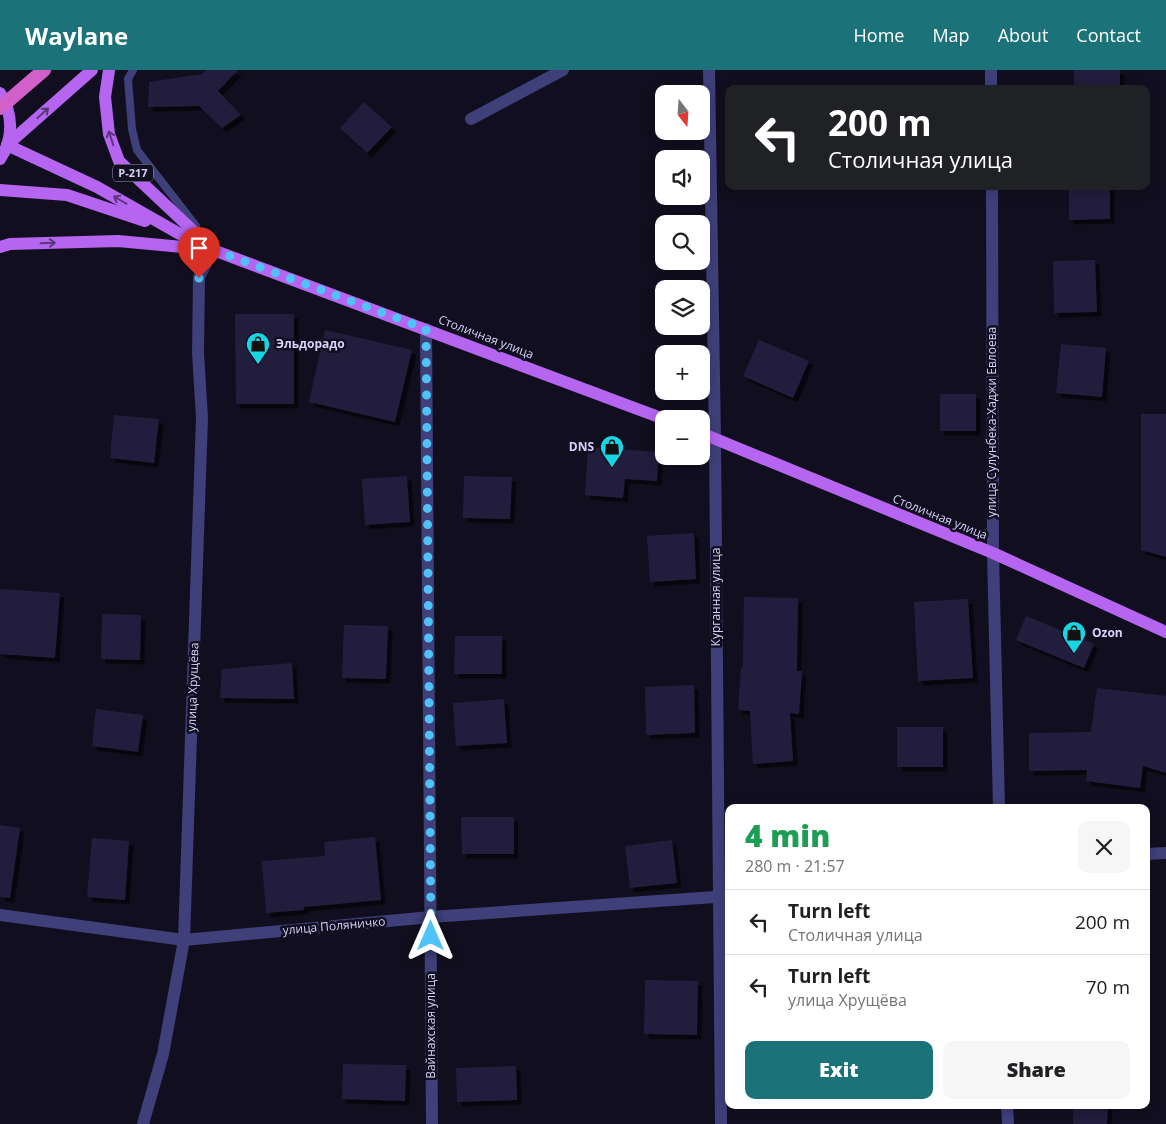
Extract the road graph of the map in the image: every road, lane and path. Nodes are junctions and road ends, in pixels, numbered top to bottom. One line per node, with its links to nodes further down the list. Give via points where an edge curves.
1 (44, 70): 10 (highway, bridge)
2 (92, 70): 12 (main road, one-way to 2)
3 (109, 70): 18 (main road, Р-217, one-way to 3, via 120,160 109,134 105,97)
4 (133, 70): 18 (lane, via 128,79 132,129 138,150)
5 (563, 70): 11 (street)
6 (709, 70): 22 (street, Курганная улица)
7 (992, 70): 8 (street)
8 (992, 85)
9 (0, 93): 12 (main road, via 10,122)
10 (0, 108)
11 (471, 119)
12 (7, 145): 13 (main road); 16 (main road, Р-217, one-way to 12, via 97,187)
13 (0, 159)
14 (0, 190): 16 (main road, via 68,195)
15 (992, 190): 23 (street, улица Сулунбека-Хаджи Евлоева)
16 (178, 233): 18 (main road)
17 (0, 247): 18 (main road, one-way to 18, via 118,241)
18 (214, 250): 19 (main road, Столичная улица); 31 (street, улица Хрущёва, via 199,278 198,354 202,418)
19 (426, 329): 20 (main road, Столичная улица); 30 (street, Вайнахская улица)
20 (655, 416)
21 (710, 436): 22 (main road, Столичная улица)
22 (715, 438): 23 (main road, Столичная улица); 28 (street, Курганная улица)
23 (993, 553): 24 (main road, Столичная улица); 25 (street, улица Сулунбека-Хаджи Евлоева)
24 (1166, 632)
25 (1000, 804)
26 (1166, 853): 27 (street)
27 (1150, 854)
28 (723, 896): 30 (street, улица Поляничко); 35 (street, Курганная улица)
29 (0, 915): 31 (street, улица Поляничко)
30 (431, 917): 31 (street, улица Поляничко); 34 (street, Вайнахская улица)
31 (184, 940): 33 (street, улица Хрущёва, via 163,1054)
32 (1008, 1109): 36 (street)
33 (144, 1124)
34 (432, 1124)
35 (721, 1124)
36 (1008, 1124)

